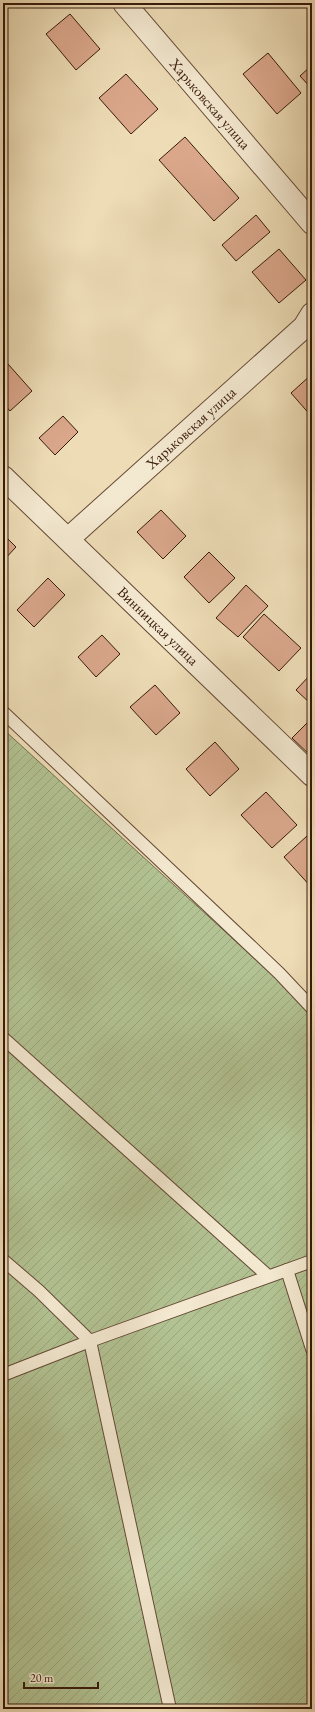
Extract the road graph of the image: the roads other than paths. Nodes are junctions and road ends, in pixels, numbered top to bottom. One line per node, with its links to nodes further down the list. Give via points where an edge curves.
1 (124, 3): 2 (street, Харьковская улица)
2 (312, 223)
3 (309, 325): 5 (street, Харьковская улица)
4 (3, 477): 5 (street, Винницкая улица)
5 (68, 539): 7 (street, Винницкая улица)
6 (3, 712): 8 (lane, via 279,973)
7 (312, 775)
8 (312, 1008)
9 (3, 1038): 13 (lane)
10 (3, 1260): 14 (lane)
11 (312, 1261): 12 (lane)
12 (287, 1270): 13 (lane); 15 (lane)
13 (268, 1276): 14 (lane)
14 (90, 1341): 16 (lane); 17 (lane)
15 (312, 1349)
16 (3, 1375)
17 (170, 1709)

